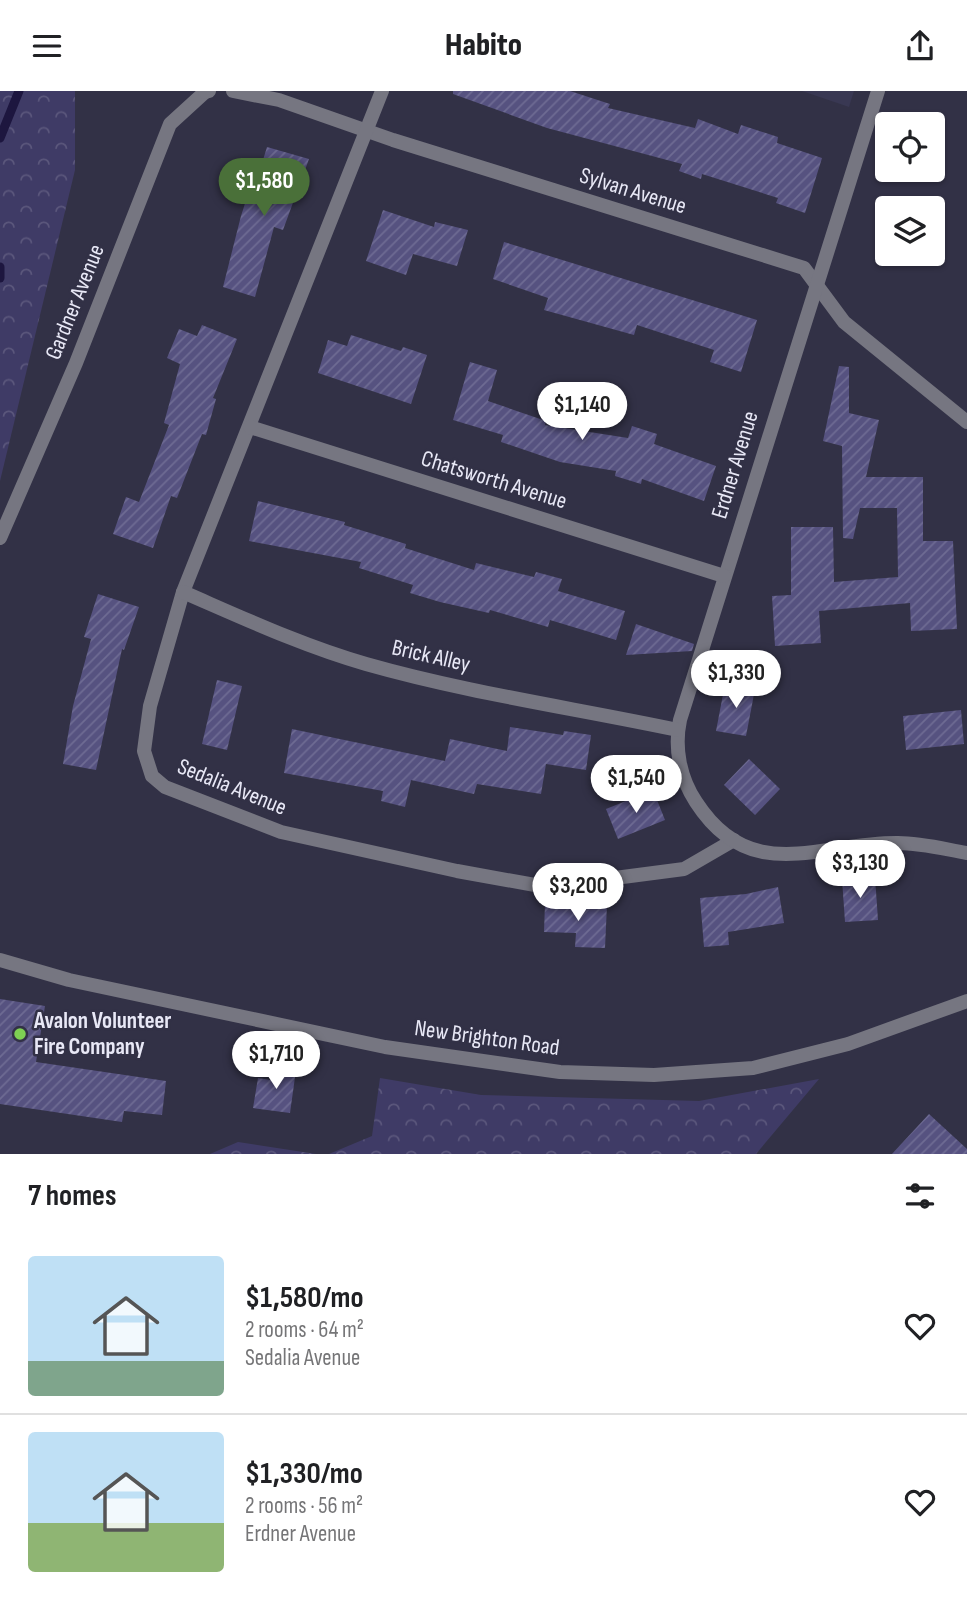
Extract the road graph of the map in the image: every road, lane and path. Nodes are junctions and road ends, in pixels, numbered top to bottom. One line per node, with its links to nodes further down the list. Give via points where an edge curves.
1 (233, 91): 5 (street, Sylvan Avenue, via 279,100)
2 (382, 91): 5 (street, Sedalia Avenue)
3 (878, 91): 6 (street, Erdner Avenue)
4 (207, 92): 9 (street, Gardner Avenue, via 170,124 76,363)
5 (366, 131): 6 (street, Sylvan Avenue, via 804,268); 8 (street, Sedalia Avenue)
6 (816, 281): 7 (street, Sylvan Avenue, via 844,322); 10 (street, Erdner Avenue)
7 (967, 422)
8 (250, 427): 10 (street, Chatsworth Avenue); 11 (street, Sedalia Avenue)
9 (0, 538)
10 (724, 576): 12 (street, Erdner Avenue)
11 (183, 592): 12 (street, Brick Alley, via 297,641 366,664); 13 (street, Sedalia Avenue, via 150,706 144,751 152,776 165,787 281,832 545,887 684,869)
12 (678, 730): 13 (street, Erdner Avenue, via 679,759 692,797)
13 (734, 840): 14 (street, via 794,856 897,843)
14 (967, 853)
15 (0, 960): 16 (street, New Brighton Road, via 69,981 384,1047 560,1072 654,1075 753,1068 848,1044)
16 (967, 1001)

